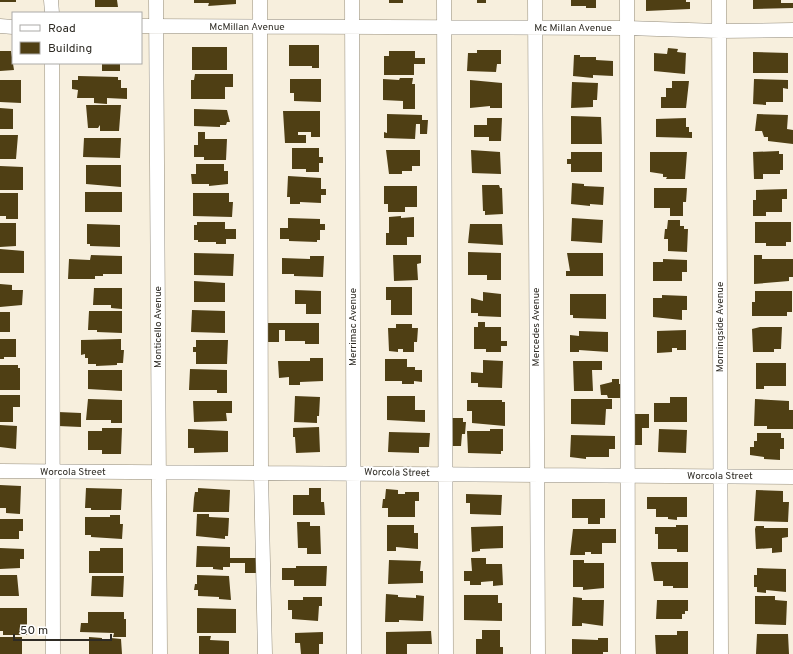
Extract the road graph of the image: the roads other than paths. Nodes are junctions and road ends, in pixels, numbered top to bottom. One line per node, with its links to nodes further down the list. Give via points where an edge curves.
1 (52, 0): 9 (street)
2 (156, 0): 13 (street, Monticello Avenue)
3 (260, 0): 14 (street)
4 (352, 0): 15 (street, Merrimac Avenue)
5 (444, 0): 16 (street)
6 (535, 0): 17 (street, Mercedes Avenue)
7 (627, 0): 18 (street)
8 (719, 0): 20 (street, Morningside Avenue)
9 (52, 12)
10 (0, 26): 11 (street)
11 (12, 26)
12 (142, 26): 13 (street, McMillan Avenue)
13 (157, 26): 14 (street, McMillan Avenue); 24 (street, Monticello Avenue)
14 (260, 27): 15 (street, McMillan Avenue); 25 (street)
15 (352, 28): 16 (street, Mc Millan Avenue); 26 (street, Merrimac Avenue)
16 (445, 28): 17 (street, Mc Millan Avenue); 27 (street)
17 (536, 28): 18 (street, Mc Millan Avenue); 28 (street, Mercedes Avenue)
18 (628, 28): 20 (street, Mc Millan Avenue); 29 (street)
19 (793, 30): 20 (street, Mc Millan Avenue)
20 (719, 31): 30 (street, Morningside Avenue)
21 (52, 64): 23 (street)
22 (0, 471): 23 (street, Worcola Street)
23 (52, 472): 24 (street, Worcola Street); 32 (street)
24 (158, 472): 25 (street, Worcola Street); 33 (street, Monticello Avenue)
25 (261, 473): 26 (street, Worcola Street); 34 (street)
26 (353, 473): 27 (street, Worcola Street); 35 (street, Merrimac Avenue)
27 (446, 474): 28 (street, Worcola Street); 36 (street)
28 (537, 475): 29 (street, Worcola Street); 37 (street, Mercedes Avenue)
29 (627, 476): 30 (street, Worcola Street); 38 (street)
30 (720, 476): 31 (street, Worcola Street); 39 (street, Morningside Avenue)
31 (793, 477)
32 (53, 654)
33 (160, 654)
34 (265, 654)
35 (354, 654)
36 (446, 654)
37 (538, 654)
38 (628, 654)
39 (721, 654)

